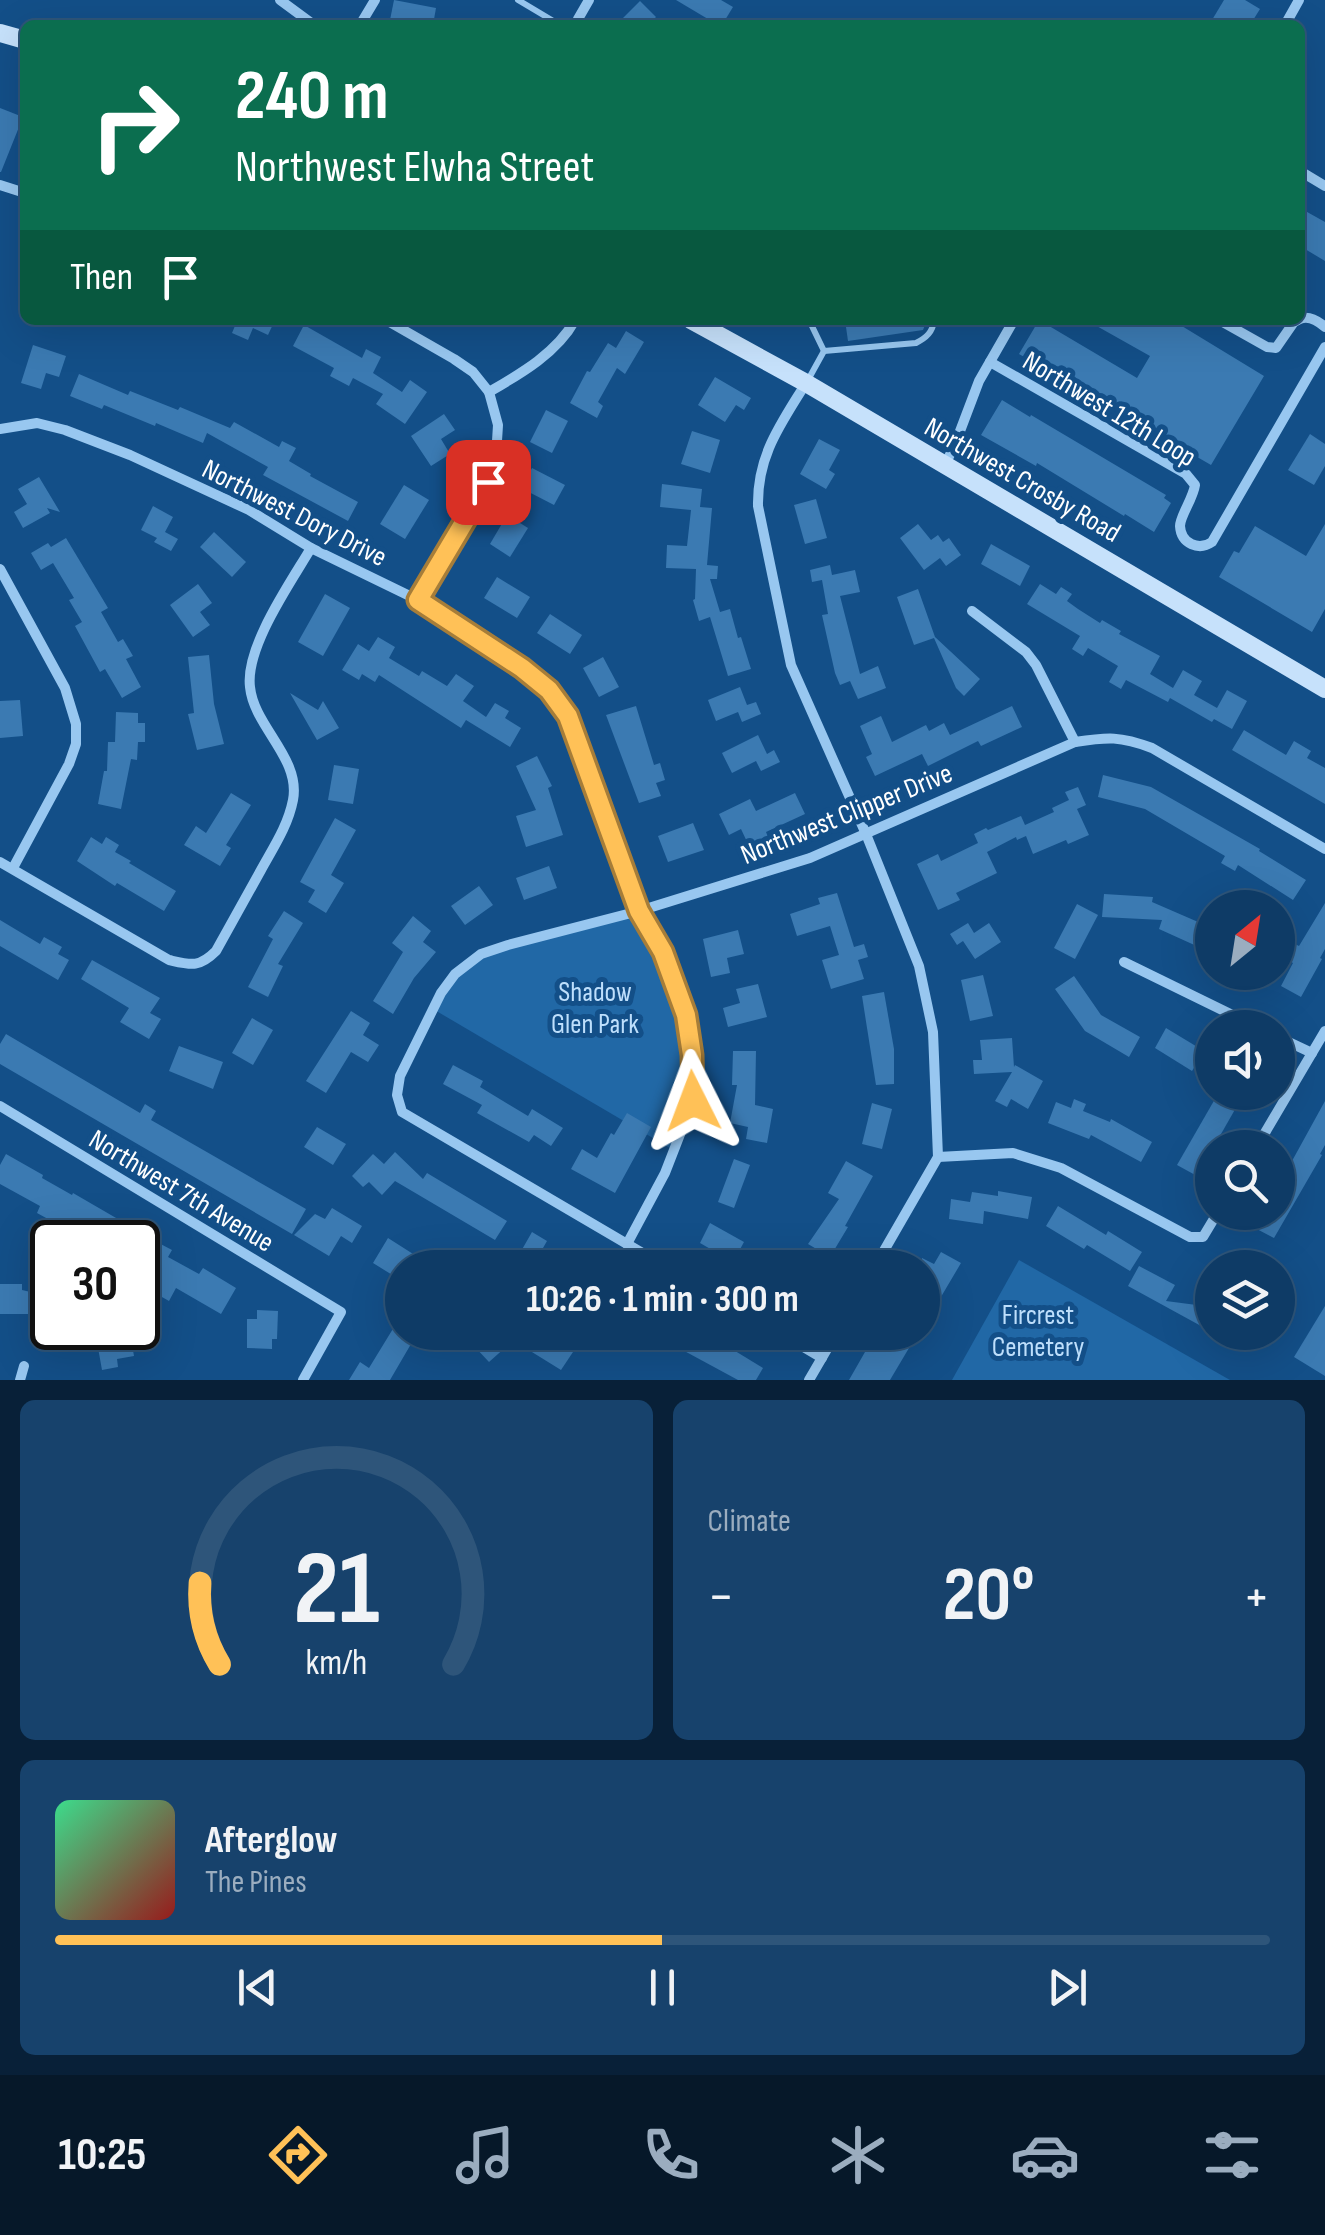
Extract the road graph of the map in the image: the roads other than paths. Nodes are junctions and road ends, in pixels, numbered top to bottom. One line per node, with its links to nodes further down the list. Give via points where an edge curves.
1 (280, 0): 3 (street)
2 (518, 0): 4 (lane)
3 (307, 20)
4 (552, 20)
5 (395, 325): 17 (street, via 473,372)
6 (571, 325): 17 (street, via 533,364)
7 (700, 325): 16 (street, Northwest Crosby Road)
8 (811, 325): 14 (lane)
9 (933, 325): 14 (lane, via 916,343)
10 (1011, 325): 15 (street)
11 (1228, 325): 12 (street, via 1276,348)
12 (1292, 325)
13 (1325, 346): 15 (street, Northwest 12th Loop, via 1206,547 1188,542 1181,531 1194,484 1186,474)
14 (824, 351): 16 (lane)
15 (990, 362): 19 (street)
16 (806, 383): 19 (street, Northwest Crosby Road); 26 (street, via 770,442 758,506 792,665)
17 (489, 392): 22 (street, via 498,425 488,482)
18 (0, 430): 20 (street, Northwest Dory Drive, via 37,424 130,454 250,510)
19 (944, 466): 24 (street, Northwest Crosby Road)
20 (312, 548): 22 (street, Northwest Dory Drive); 29 (street, via 251,666 256,711 290,770 294,797 285,827 216,951 197,965 169,960)
21 (0, 568): 29 (street, via 65,688 76,724 68,764)
22 (418, 600): 30 (street, Northwest Dory Drive, via 522,668 568,716)
23 (972, 612): 25 (street, via 1026,652)
24 (1325, 688)
25 (1075, 742): 26 (street, Northwest Clipper Drive); 27 (street, via 1106,737 1152,748)
26 (866, 834): 30 (street, Northwest Clipper Drive); 38 (street, via 920,966 933,1032)
27 (1325, 849)
28 (0, 862): 29 (street)
29 (13, 868)
30 (639, 911): 40 (street, Northwest Dory Drive, via 686,1015 693,1101); 40 (street, Northwest Clipper Drive, via 481,954 441,993 397,1095 402,1112)
31 (1124, 962): 32 (street)
32 (1221, 1010)
33 (1325, 1031): 35 (street)
34 (1295, 1045): 35 (street)
35 (1312, 1053): 37 (street)
36 (0, 1106): 48 (street, Northwest 7th Avenue, via 340,1312)
37 (1267, 1130)
38 (938, 1157): 39 (street, via 1013,1154 1061,1168 1190,1237); 42 (street)
39 (1207, 1230)
40 (627, 1244): 41 (street, Northwest Clipper Drive)
41 (637, 1250)
42 (884, 1250)
43 (808, 1350): 45 (street)
44 (827, 1350): 45 (street)
45 (822, 1358): 49 (street)
46 (24, 1366): 47 (street)
47 (20, 1380)
48 (304, 1380)
49 (809, 1380)

